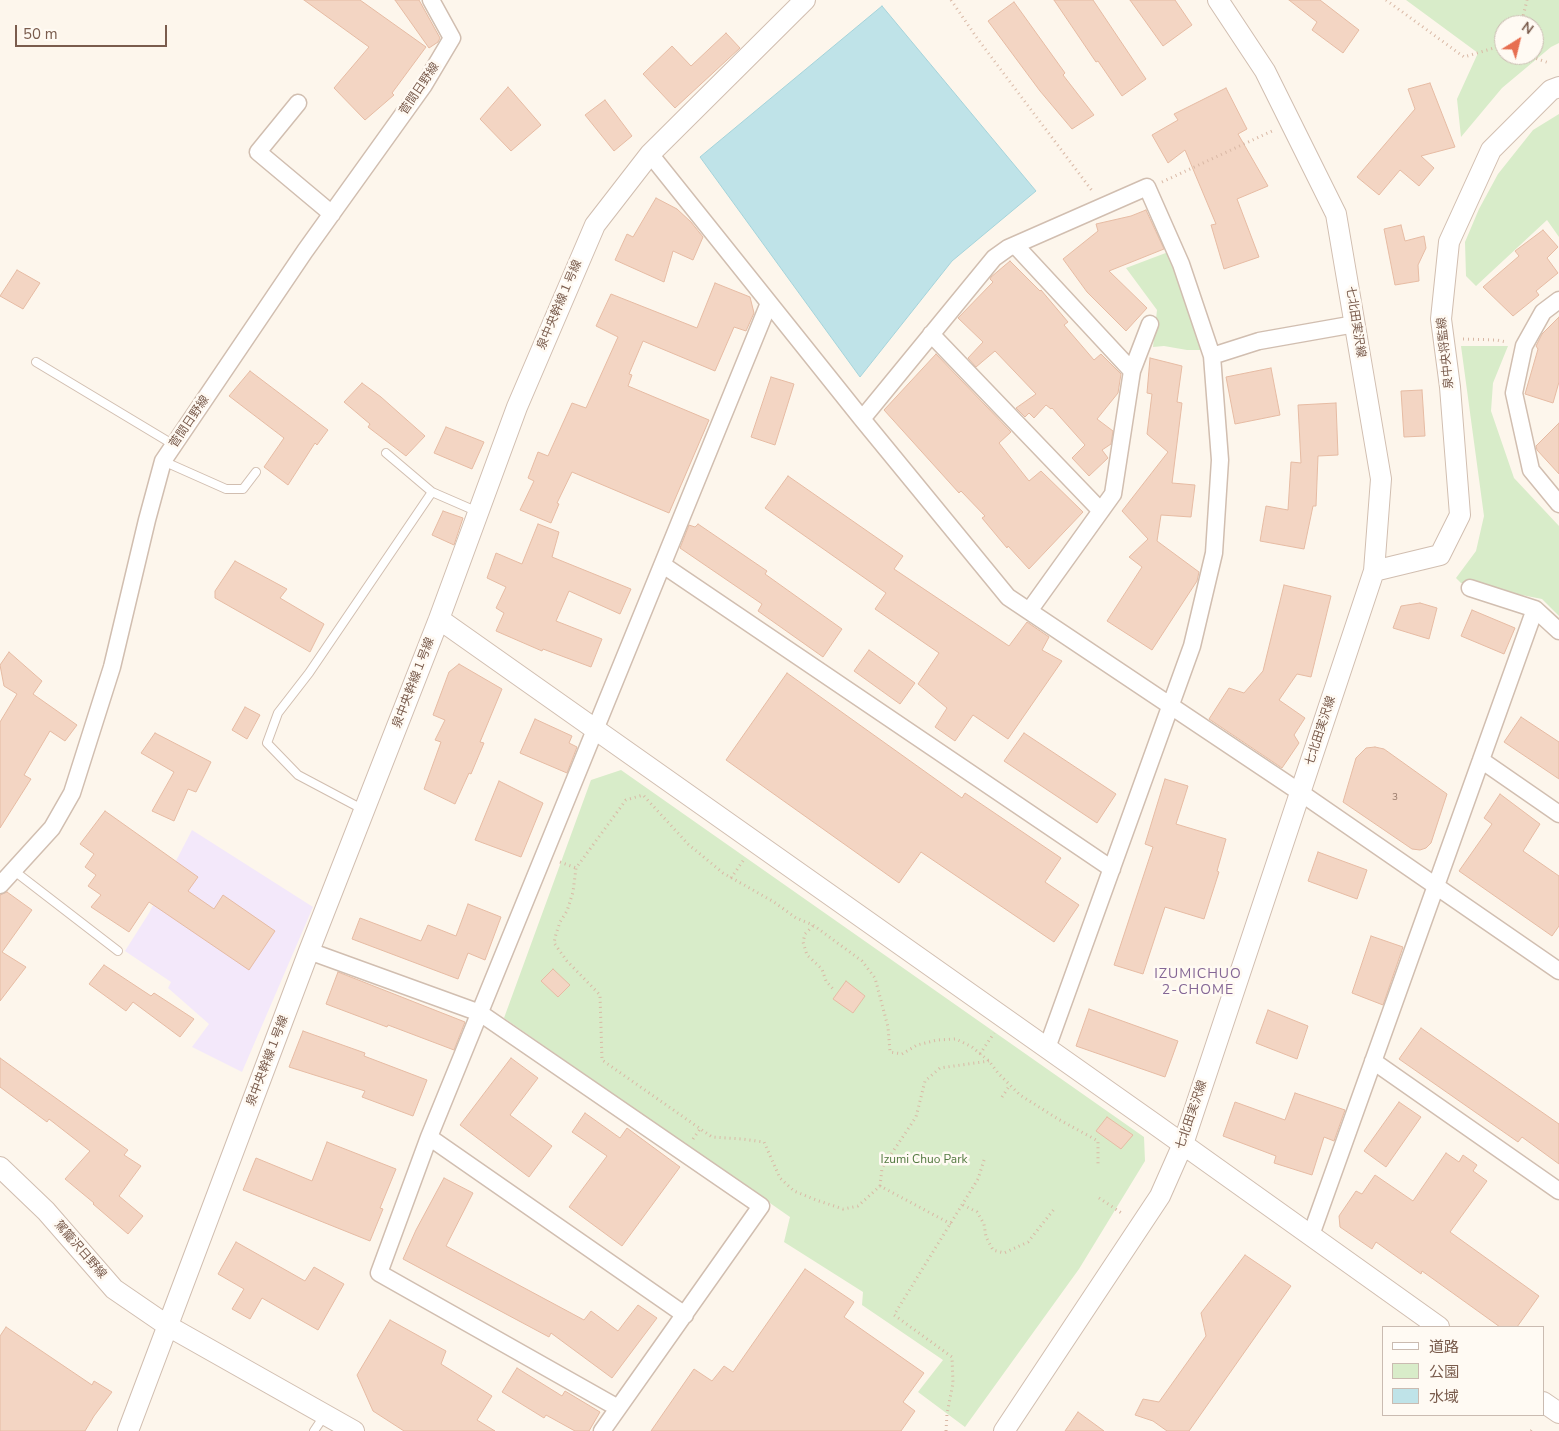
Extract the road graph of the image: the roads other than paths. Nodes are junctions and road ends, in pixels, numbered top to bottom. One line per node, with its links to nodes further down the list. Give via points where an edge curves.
1 (431, 0): 7 (street, 菅間日野線, via 452,38 424,85)
2 (805, 0): 6 (street, 泉中央幹線１号線)
3 (1218, 0): 12 (street, 七北田実沢線, via 1265,71 1336,214)
4 (1559, 87): 27 (street, 泉中央将監線, via 1551,90 1491,150 1449,242 1441,319 1460,514 1440,555)
5 (298, 103): 7 (street, via 258,152)
6 (650, 154): 10 (street); 25 (street, 泉中央幹線１号線, via 594,225 517,407)
7 (332, 214): 18 (street, 菅間日野線)
8 (1015, 245): 13 (street, via 994,258); 14 (street, via 1147,187 1181,264); 16 (street)
9 (1559, 300): 23 (street, via 1543,312 1524,346 1514,393 1531,470)
10 (769, 303): 17 (street); 26 (street)
11 (1150, 324): 16 (street)
12 (1355, 324): 14 (street, via 1258,341); 27 (street, 七北田実沢線, via 1381,479)
13 (931, 334): 17 (street); 24 (street)
14 (1212, 356): 33 (street, via 1220,460 1214,553 1192,646)
15 (36, 362): 18 (lane)
16 (1132, 371): 24 (street, via 1113,494)
17 (862, 419): 30 (street, via 1008,597)
18 (174, 445): 20 (street, 菅間日野線)
19 (386, 453): 22 (lane)
20 (163, 461): 21 (lane, via 226,489 243,489); 40 (street, 菅間日野線, via 112,667 72,793 52,828)
21 (256, 472)
22 (432, 492): 25 (lane); 37 (lane, via 309,673 278,713 267,743 298,775)
23 (1559, 504)
24 (1101, 511): 30 (street)
25 (478, 512): 31 (street, 泉中央幹線１号線)
26 (663, 565): 34 (street); 39 (street)
27 (1374, 571): 36 (street, 七北田実沢線)
28 (1470, 588): 29 (street)
29 (1535, 609): 32 (street); 35 (street)
30 (1029, 611): 33 (street)
31 (439, 619): 34 (street); 37 (street, 泉中央幹線１号線)
32 (1559, 631)
33 (1171, 706): 36 (street); 39 (street)
34 (596, 730): 46 (street); 47 (street)
35 (1481, 760): 38 (street); 42 (street)
36 (1301, 793): 42 (street); 50 (street, 七北田実沢線)
37 (365, 810): 44 (street, 泉中央幹線１号線)
38 (1559, 814)
39 (1112, 868): 47 (street)
40 (13, 870): 41 (street, 菅間日野線); 43 (lane)
41 (0, 885)
42 (1436, 885): 45 (street); 48 (street)
43 (118, 951)
44 (309, 951): 46 (street); 55 (street, 泉中央幹線１号線)
45 (1559, 972)
46 (480, 1013): 49 (street); 54 (street, via 761,1206)
47 (1046, 1048): 50 (street)
48 (1373, 1061): 52 (street); 53 (street)
49 (429, 1137): 54 (street); 58 (street, via 380,1273)
50 (1183, 1144): 53 (street); 65 (street, 七北田実沢線, via 1160,1196)
51 (0, 1166): 55 (street, 駕籠沢日野線, via 46,1211 114,1289)
52 (1559, 1191)
53 (1310, 1235): 56 (street)
54 (685, 1315): 58 (street)
55 (168, 1326): 60 (street, 駕籠沢日野線); 61 (street, 泉中央幹線１号線)
56 (1438, 1326)
57 (1544, 1403): 59 (street)
58 (618, 1408): 64 (street)
59 (1559, 1413)
60 (325, 1414): 62 (lane); 63 (street, 駕籠沢日野線)
61 (128, 1431)
62 (314, 1431)
63 (354, 1431)
64 (602, 1431)
65 (1004, 1431)

